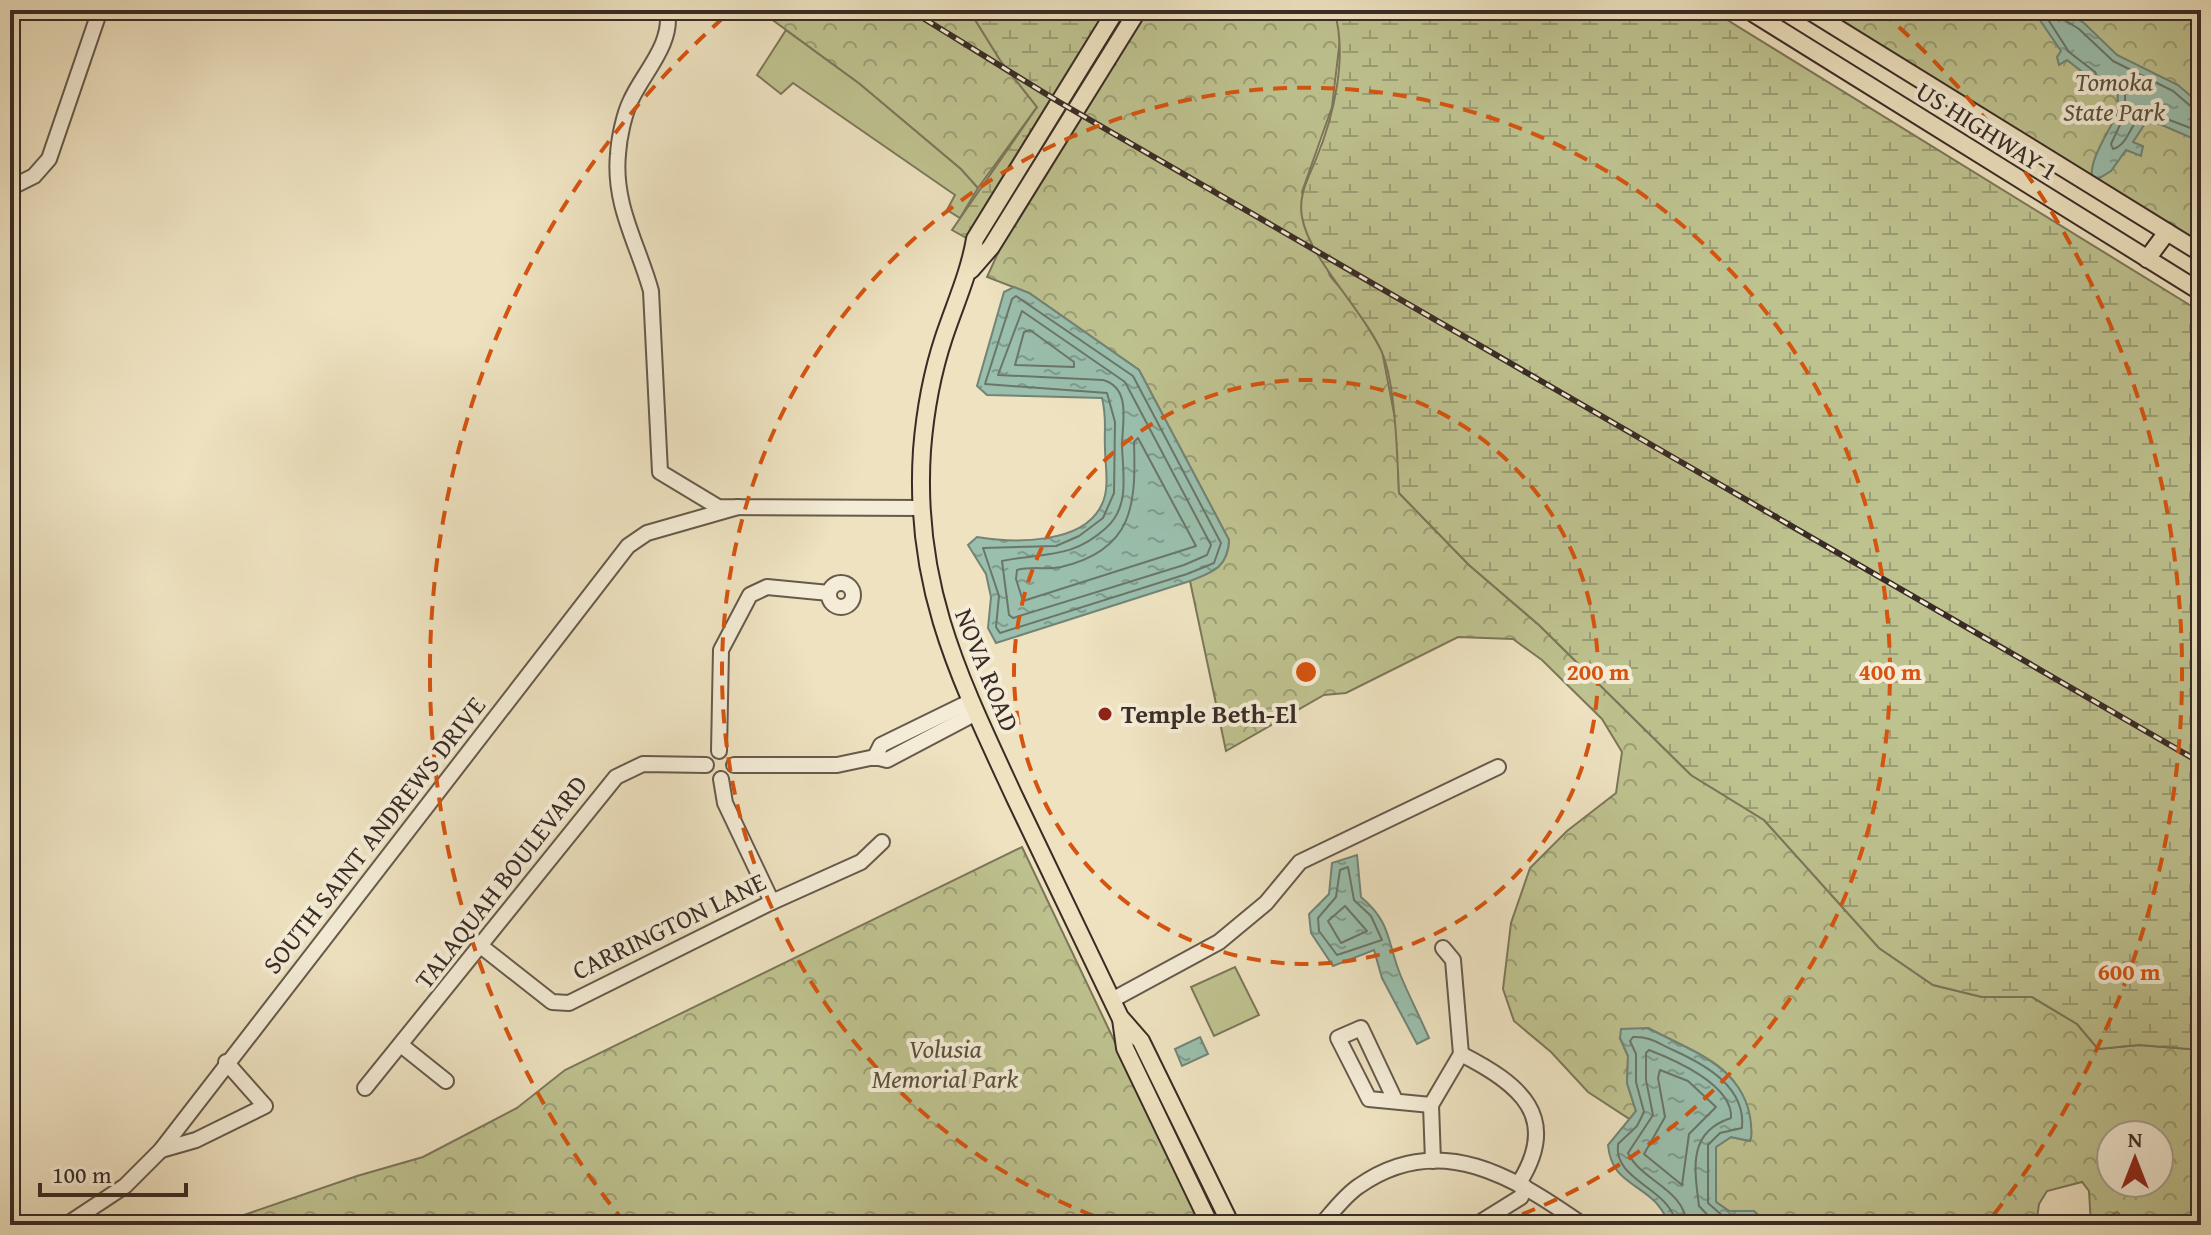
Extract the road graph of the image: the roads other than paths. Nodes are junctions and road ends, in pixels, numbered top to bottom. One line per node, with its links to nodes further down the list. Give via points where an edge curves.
1 (100, 10): 7 (street, via 49,159 34,176)
2 (667, 10): 13 (street, via 657,57 630,101 617,185 623,217 651,291 660,472 718,507)
3 (1116, 10): 11 (main road, NOVA ROAD, via 975,239)
4 (1138, 10): 11 (main road, NOVA ROAD, via 991,247)
5 (1748, 10): 10 (main road, US HIGHWAY 1)
6 (1808, 10): 8 (main road, US HIGHWAY 1)
7 (10, 188)
8 (2167, 232): 9 (main road, US HIGHWAY 1); 10 (main road)
9 (2201, 253)
10 (2147, 259): 12 (main road, US HIGHWAY 1)
11 (969, 271): 14 (main road, NOVA ROAD, via 932,379 922,449)
12 (2201, 292)
13 (738, 507): 14 (street); 33 (street, SOUTH SAINT ANDREWS DRIVE, via 647,533 628,546)
14 (922, 508): 16 (main road, NOVA ROAD, via 944,640)
15 (829, 593): 19 (street, via 767,587 750,595 721,650)
16 (973, 708): 17 (street); 18 (street); 29 (main road, NOVA ROAD)
17 (918, 727): 18 (street); 20 (street, via 881,745)
18 (925, 742): 20 (street, via 887,760)
19 (719, 751): 21 (street); 22 (street)
20 (875, 757): 22 (street, via 837,765)
21 (706, 765): 24 (street, via 712,777); 27 (street, TALAQUAH BOULEVARD, via 643,764 616,777)
22 (734, 765): 24 (street)
23 (1498, 767): 29 (street, via 1300,862 1266,903 1219,942)
24 (721, 779): 26 (street, via 725,803)
25 (882, 842): 26 (street, CARRINGTON LANE, via 861,862)
26 (772, 902): 27 (street, CARRINGTON LANE, via 569,1003 552,1002)
27 (482, 947): 31 (street, TALAQUAH BOULEVARD)
28 (1443, 948): 32 (street, via 1453,960)
29 (1112, 1000): 30 (main road, NOVA ROAD)
30 (1120, 1017): 42 (main road, via 1125,1048); 43 (main road, via 1141,1041)
31 (401, 1045): 34 (street); 35 (street, TALAQUAH BOULEVARD)
32 (1461, 1054): 37 (street); 40 (street, via 1496,1073 1533,1111 1536,1152)
33 (226, 1062): 38 (street, SOUTH SAINT ANDREWS DRIVE); 38 (street, via 265,1106 196,1140)
34 (446, 1081)
35 (365, 1088)
36 (1395, 1100): 36 (street, via 1369,1099 1338,1038 1361,1028); 37 (street)
37 (1431, 1105): 39 (street)
38 (161, 1150): 41 (street, SOUTH SAINT ANDREWS DRIVE, via 125,1186)
39 (1433, 1161): 40 (street, via 1489,1168); 44 (street, via 1393,1169 1360,1185)
40 (1522, 1185): 45 (street, via 1521,1197); 46 (street)
41 (66, 1225)
42 (1210, 1225)
43 (1231, 1225)
44 (1321, 1225)
45 (1476, 1225)
46 (1583, 1225)

